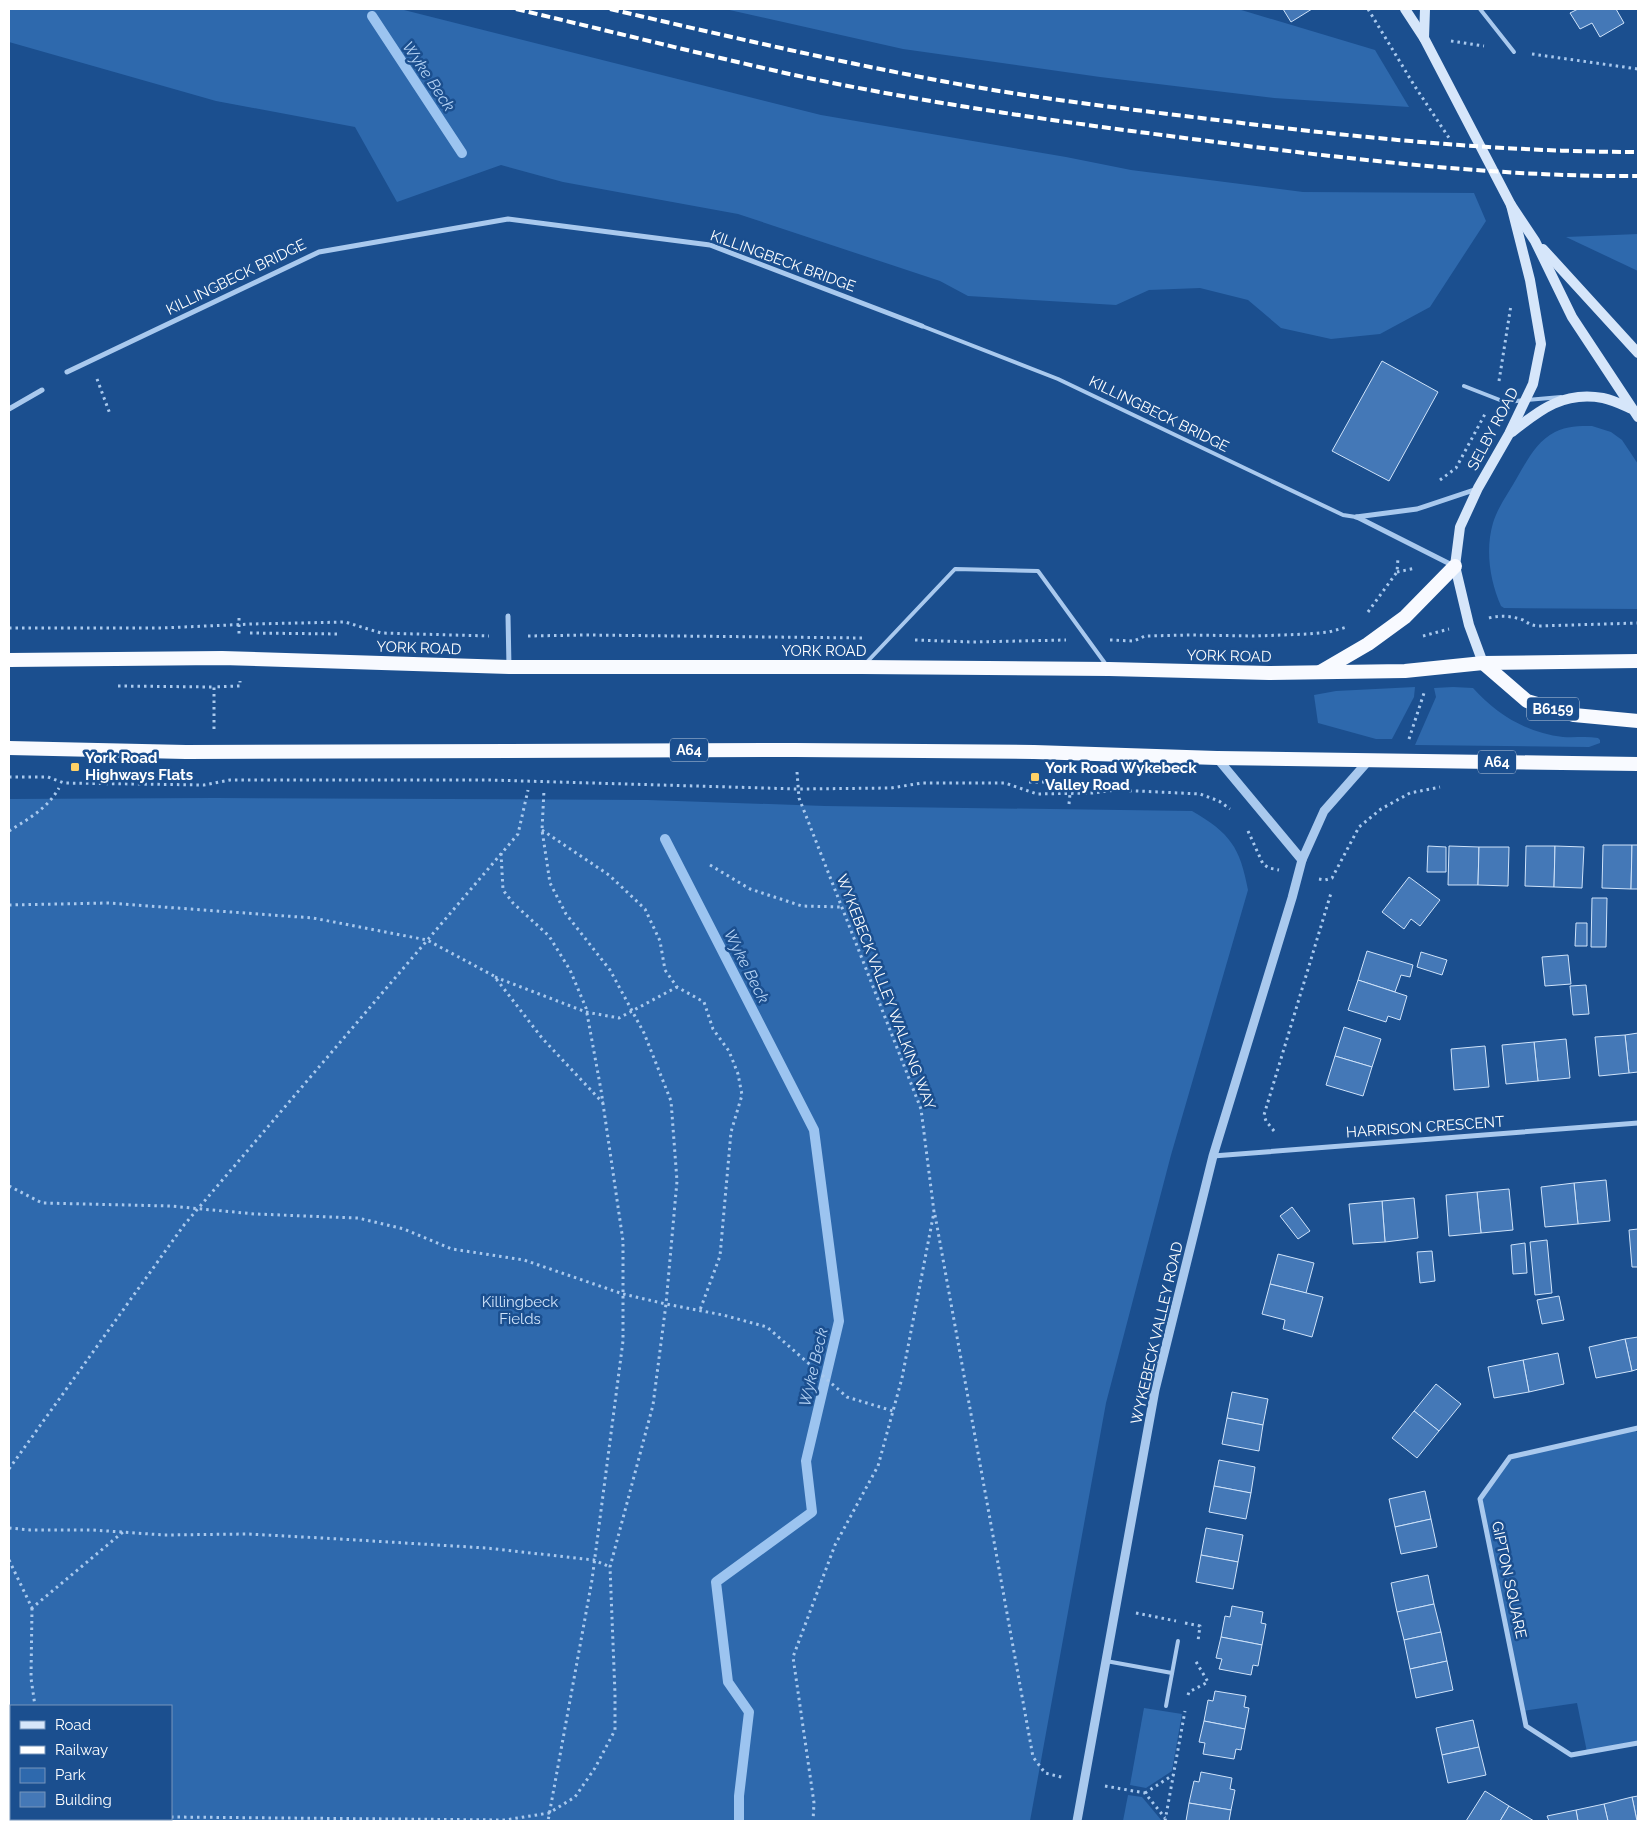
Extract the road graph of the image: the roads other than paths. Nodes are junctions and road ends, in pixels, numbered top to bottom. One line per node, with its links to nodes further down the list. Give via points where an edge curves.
1 (1405, 9): 4 (main road, SELBY ROAD / B6159)
2 (1424, 9): 4 (main road, SELBY ROAD / B6159)
3 (1480, 9): 5 (lane)
4 (1424, 38): 6 (main road, SELBY ROAD / B6159)
5 (1514, 52)
6 (1511, 205): 7 (main road, SELBY ROAD / B6159); 14 (main road, SELBY ROAD / B6159, via 1530,280 1541,344)
7 (1536, 241): 9 (main road, SELBY ROAD / B6159); 16 (main road, SELBY ROAD, via 1572,317)
8 (922, 326): 10 (street, KILLINGBECK BRIDGE, via 710,245 508,218 319,252); 19 (lane, KILLINGBECK BRIDGE, via 1058,379 1343,516)
9 (1638, 353)
10 (67, 372)
11 (1464, 386): 14 (lane, via 1505,402)
12 (42, 390): 15 (street)
13 (1573, 396): 14 (lane); 16 (main road, via 1604,398); 17 (main road, via 1540,409)
14 (1527, 399): 17 (main road, SELBY ROAD / B6159)
15 (9, 409)
16 (1636, 412)
17 (1509, 434): 18 (main road, SELBY ROAD / B6159)
18 (1478, 488): 19 (street, KILLINGBECK BRIDGE, via 1417,509); 20 (main road, SELBY ROAD / B6159, via 1460,527)
19 (1356, 517): 20 (street, KILLINGBECK BRIDGE)
20 (1454, 566): 24 (main road, SELBY ROAD / B6159, via 1469,625); 28 (highway, via 1405,616 1368,644)
21 (508, 616): 26 (street)
22 (9, 660): 26 (highway, YORK ROAD, via 240,659)
23 (1638, 661): 24 (highway, YORK ROAD)
24 (1483, 663): 28 (highway, YORK ROAD, via 1424,669); 29 (highway, B6159, via 1527,701 1574,715)
25 (862, 667): 26 (highway, YORK ROAD); 27 (highway, YORK ROAD); 27 (lane, via 955,569 1038,571)
26 (508, 668)
27 (1109, 669): 28 (highway, YORK ROAD)
28 (1320, 672)
29 (1638, 721)
30 (9, 748): 32 (highway, A64, via 186,752 796,750 1034,752)
31 (1638, 755): 34 (highway)
32 (1217, 758): 33 (highway, A64); 35 (street)
33 (1369, 760): 34 (highway, A64); 35 (street, WYKEBECK VALLEY ROAD, via 1324,811)
34 (1632, 764)
35 (1302, 860): 37 (street, WYKEBECK VALLEY ROAD)
36 (1638, 1123): 37 (street, HARRISON CRESCENT)
37 (1213, 1156): 40 (street, WYKEBECK VALLEY ROAD, via 1155,1390)
38 (1638, 1428): 43 (street, GIPTON SQUARE, via 1510,1457 1480,1499 1526,1726 1571,1755)
39 (1178, 1642): 41 (lane)
40 (1106, 1661): 41 (lane); 44 (street, WYKEBECK VALLEY ROAD)
41 (1172, 1673): 42 (lane)
42 (1166, 1706)
43 (1638, 1742)
44 (1077, 1821)

